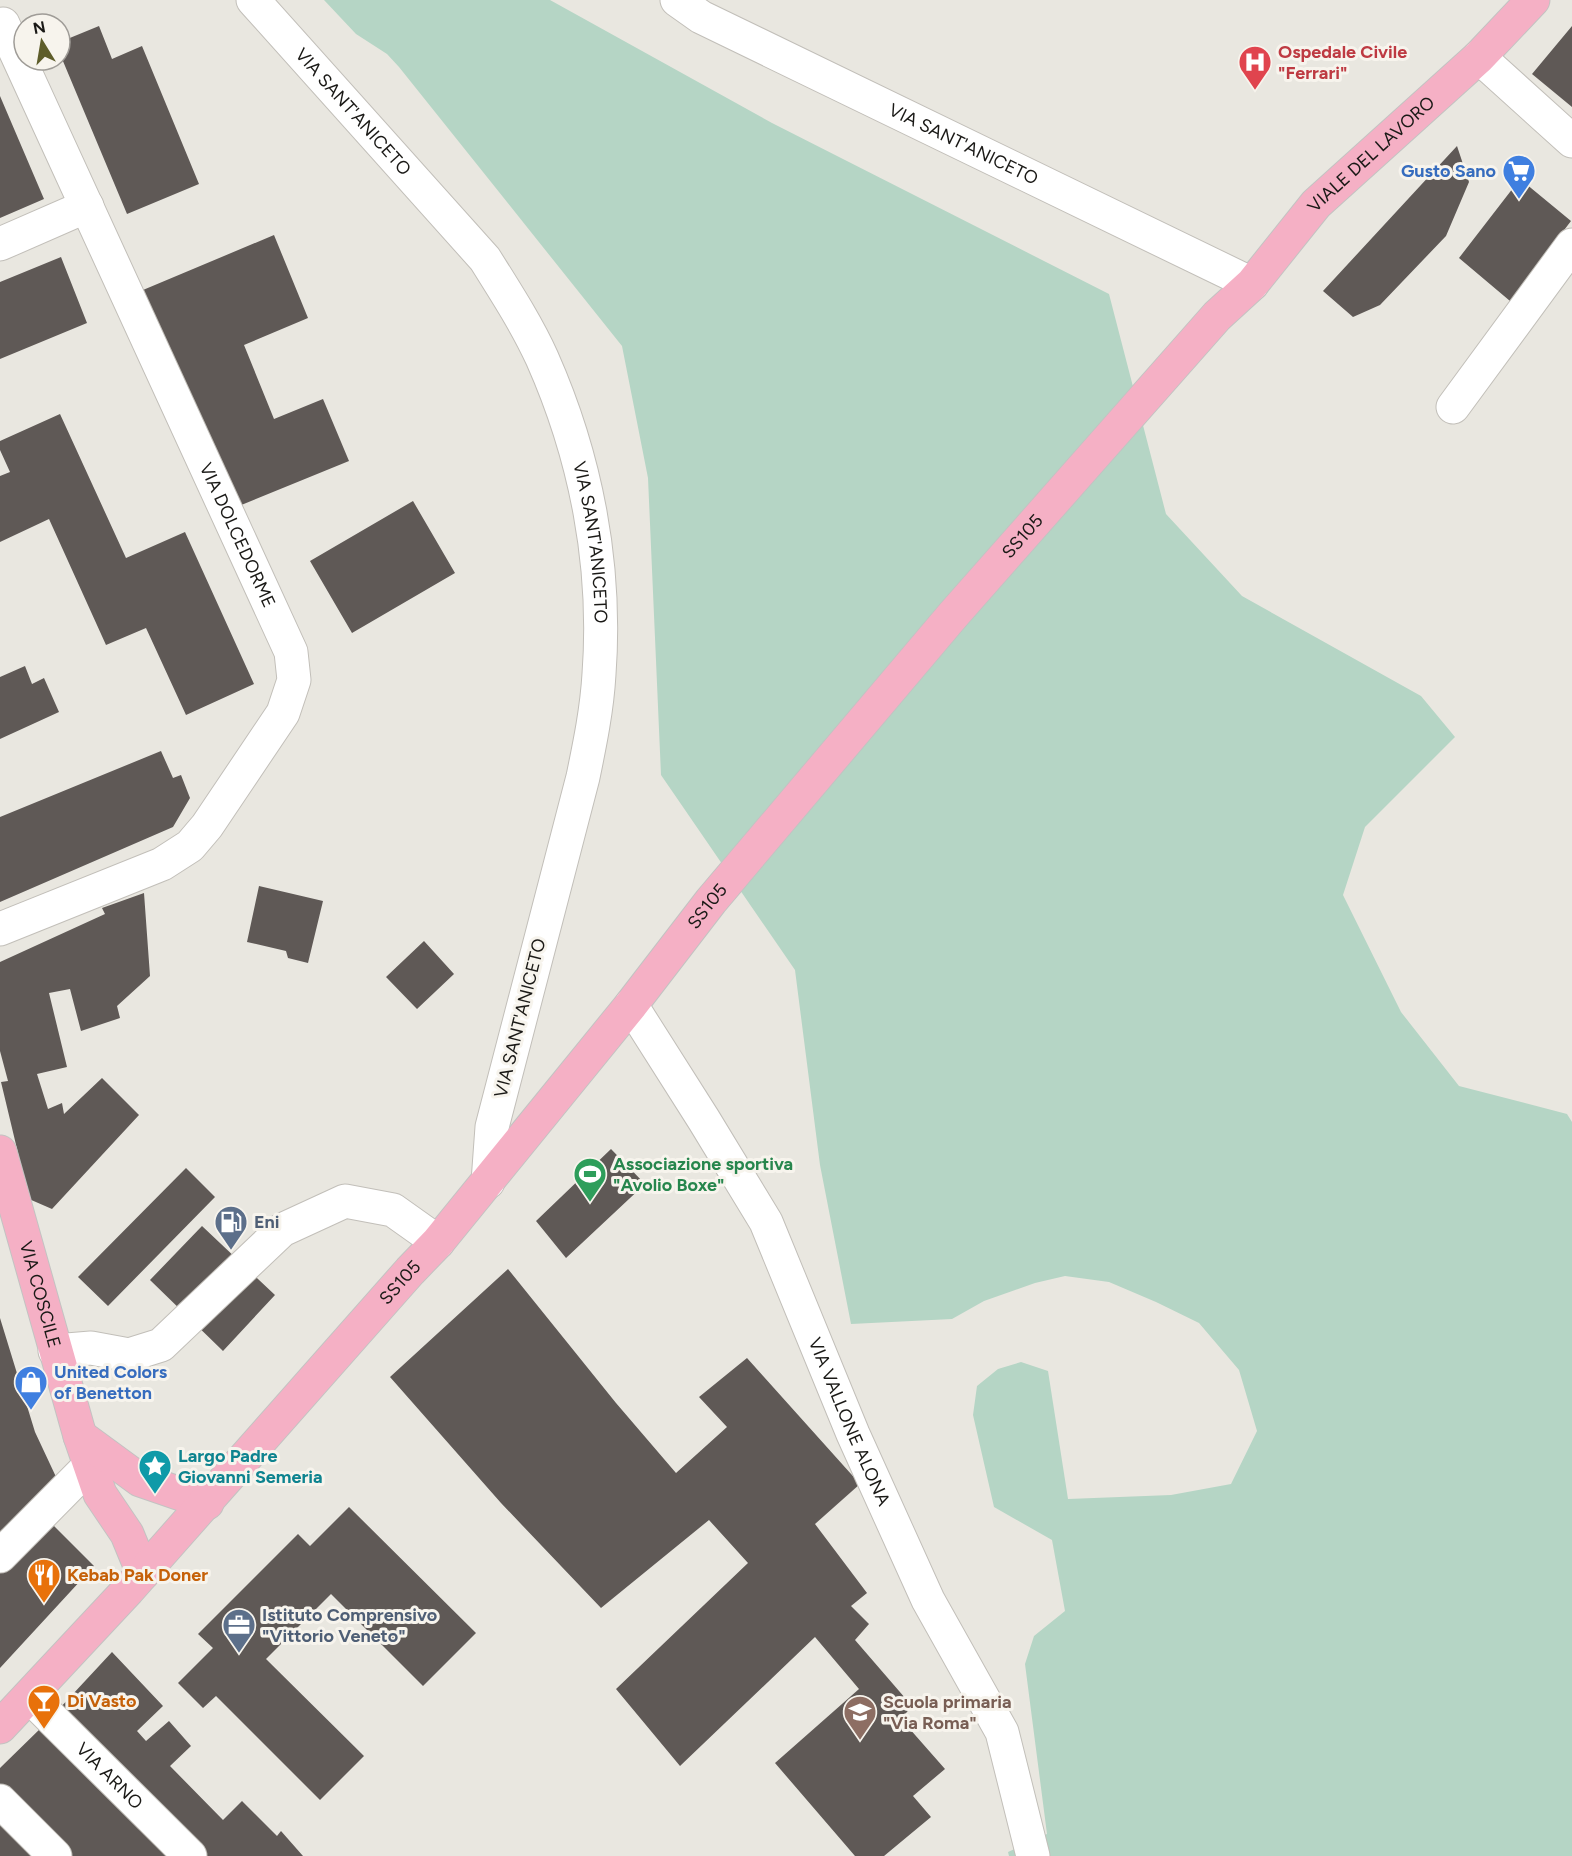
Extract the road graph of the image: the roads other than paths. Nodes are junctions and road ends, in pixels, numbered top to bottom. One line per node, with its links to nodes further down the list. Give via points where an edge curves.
1 (253, 0): 16 (street, VIA SANT'ANICETO, via 485,259 541,356 580,462 592,517 601,621 594,726 492,1127)
2 (677, 0): 10 (street, VIA SANT'ANICETO, via 701,17)
3 (1533, 0): 5 (main road, VIALE DEL LAVORO / SS105)
4 (2, 25): 7 (street, VIA DOLCEDORME)
5 (1479, 57): 6 (street); 10 (main road, VIALE DEL LAVORO / SS105, via 1316,204)
6 (1572, 141)
7 (87, 206): 8 (street); 13 (street, VIA DOLCEDORME, via 291,652 294,680 284,713 190,846 162,864)
8 (0, 244)
9 (1572, 245): 12 (street)
10 (1252, 284): 11 (main road, VIALE DEL LAVORO / SS105)
11 (1217, 316): 14 (main road, SS105 / SS105, via 953,615 711,902)
12 (1453, 407)
13 (0, 929)
14 (631, 1005): 16 (main road, SS105 / SS105); 28 (street, VIA VALLONE ALONA, via 766,1222 853,1434 928,1600 1002,1732)
15 (0, 1152): 18 (main road, VIA COSCILE)
16 (489, 1182): 17 (main road, SS105 / SS105)
17 (438, 1242): 18 (street, via 393,1210 345,1201 282,1230 161,1345 129,1355 91,1348); 20 (main road, SS105 / SS105)
18 (56, 1351): 19 (main road, VIA COSCILE)
19 (85, 1451): 20 (main road, via 140,1480); 21 (street); 22 (main road, VIA COSCILE, via 100,1494 127,1534)
20 (207, 1503): 22 (main road, SS105)
21 (0, 1556)
22 (143, 1573): 23 (main road, SS105)
23 (30, 1697): 24 (main road, SS105); 27 (street, VIA ARNO)
24 (0, 1728)
25 (0, 1801): 26 (street)
26 (55, 1856)
27 (190, 1856)
28 (1033, 1856)

